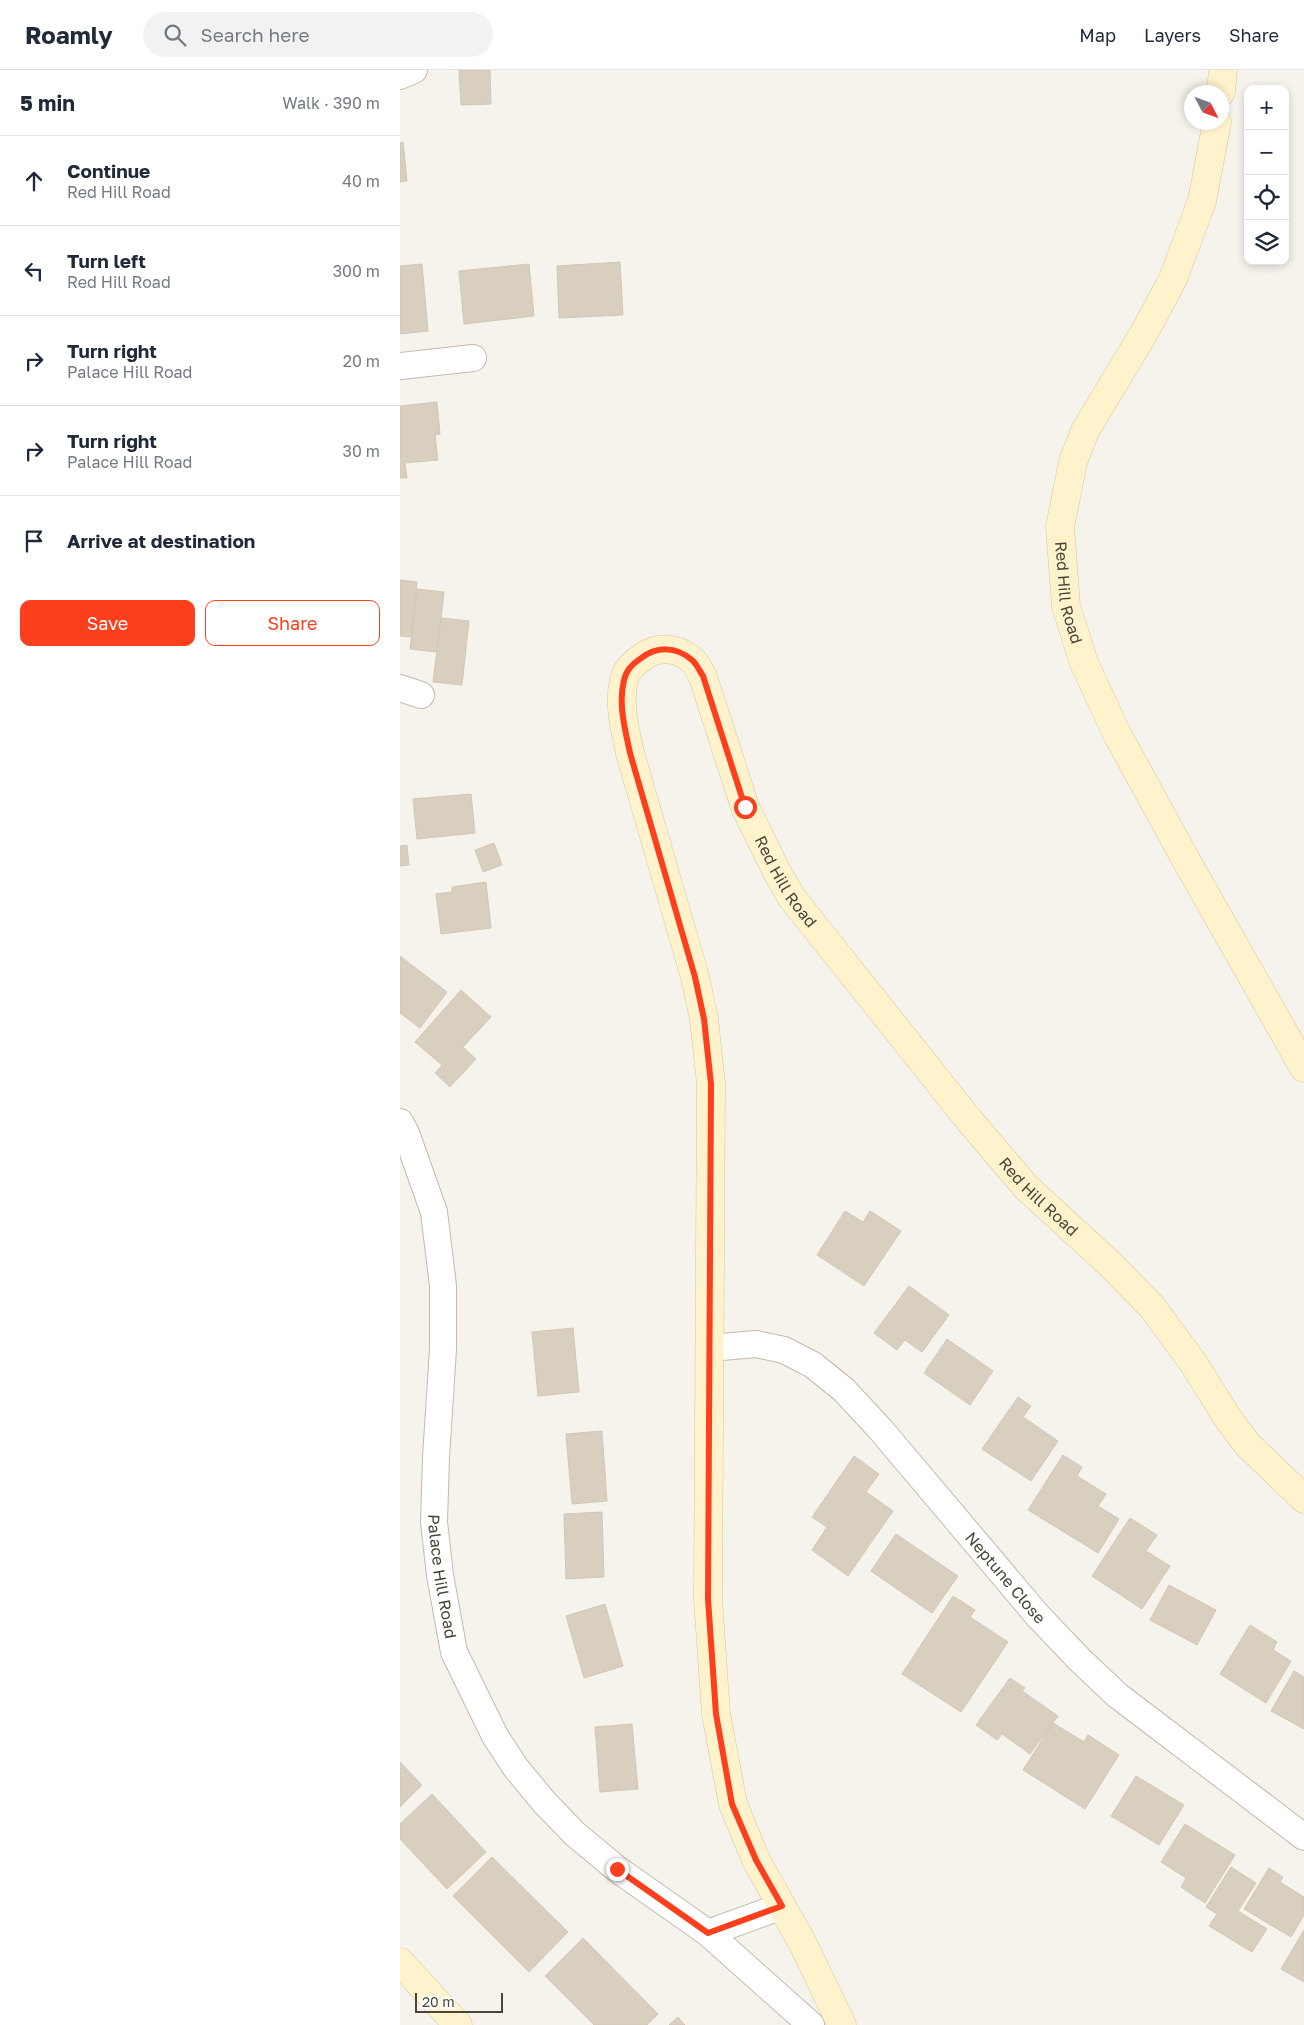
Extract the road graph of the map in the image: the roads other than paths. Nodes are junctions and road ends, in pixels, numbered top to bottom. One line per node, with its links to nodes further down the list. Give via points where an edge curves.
1 (414, 70): 3 (street)
2 (1223, 70): 4 (street)
3 (400, 76)
4 (1222, 85)
5 (1215, 130): 8 (street, Red Hill Road, via 1202,201 1173,279 1085,431 1073,462 1060,527 1066,606 1084,663 1117,734)
6 (472, 358): 7 (street)
7 (400, 366)
8 (1304, 1068)
9 (400, 1122): 14 (street, Palace Hill Road, via 434,1212 443,1286 434,1522 454,1652 495,1736 544,1802 575,1834 617,1869)
10 (710, 1348): 11 (street, Red Hill Road, via 711,1084 704,1019 695,977 630,753 621,698 624,678 632,665 646,653 662,648 676,651 693,661 703,676 745,807 792,898 968,1120 1026,1187 1152,1307 1246,1444); 12 (street, Neptune Close, via 756,1344 784,1350 813,1365 844,1390 1038,1616 1080,1660 1117,1695); 13 (street, Red Hill Road, via 708,1599 716,1714 732,1804 756,1860)
11 (1304, 1500)
12 (1304, 1836)
13 (782, 1906): 14 (street); 18 (street, Red Hill Road)
14 (708, 1933): 17 (street, Palace Hill Road)
15 (400, 1962): 16 (street)
16 (458, 2025)
17 (811, 2025)
18 (842, 2025)

